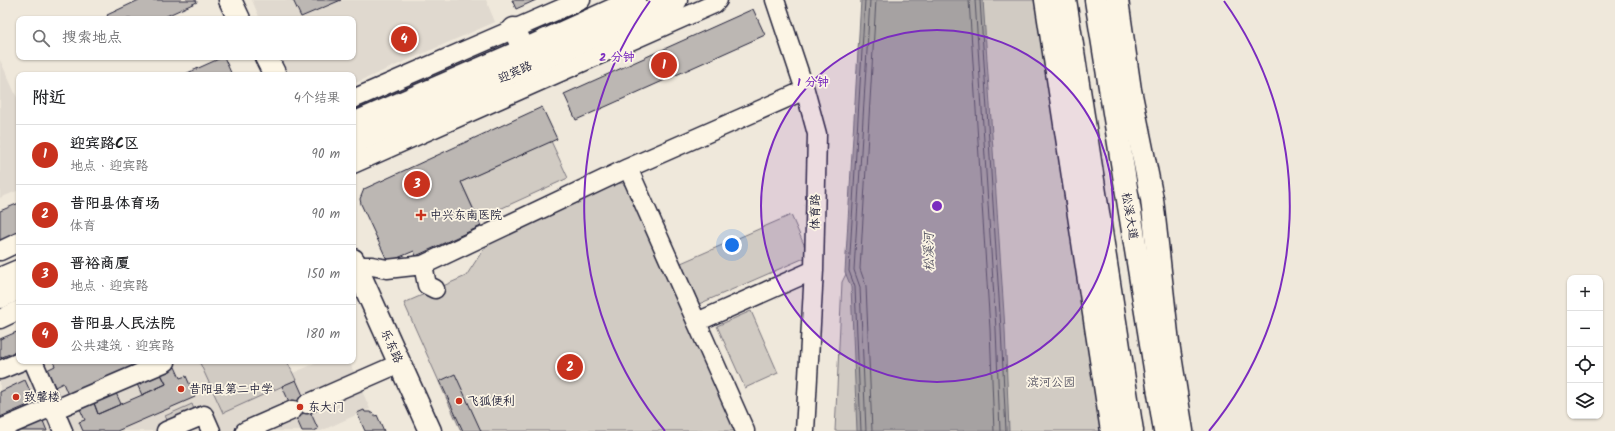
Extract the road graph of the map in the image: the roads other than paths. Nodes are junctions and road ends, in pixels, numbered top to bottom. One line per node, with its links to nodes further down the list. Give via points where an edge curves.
1 (230, 0): 11 (main road)
2 (581, 0): 12 (street)
3 (635, 0): 15 (main road, 迎宾路)
4 (676, 0): 15 (main road, 迎宾路)
5 (718, 0): 15 (street, via 714,4)
6 (775, 0): 18 (street, 体育路)
7 (1046, 0): 54 (main road)
8 (1065, 0): 55 (main road)
9 (1096, 0): 56 (main road, 松溪大道)
10 (1117, 0): 57 (main road, via 1130,90 1152,199 1168,343)
11 (238, 16)
12 (514, 29): 15 (main road); 19 (street)
13 (253, 60): 16 (main road)
14 (268, 60): 17 (main road)
15 (531, 66): 20 (main road, 迎宾路); 21 (main road, 迎宾路); 22 (street)
16 (257, 72)
17 (274, 72)
18 (805, 90): 23 (street); 29 (street, 体育路, via 817,134)
19 (356, 98)
20 (356, 123)
21 (356, 142)
22 (356, 162)
23 (628, 168): 27 (street); 38 (street)
24 (16, 243): 25 (street)
25 (0, 251)
26 (356, 263): 27 (street, via 387,269)
27 (423, 265): 33 (street, via 427,285)
28 (356, 267): 51 (main road, 乐东路)
29 (814, 270): 38 (street); 53 (street, 体育路)
30 (16, 271): 31 (main road)
31 (0, 279)
32 (16, 289): 35 (main road)
33 (435, 289)
34 (356, 296): 42 (main road, 乐东路)
35 (0, 297)
36 (16, 311): 37 (street)
37 (0, 319)
38 (697, 322): 52 (street)
39 (16, 363): 43 (street)
40 (34, 364): 44 (street)
41 (161, 364): 44 (street)
42 (389, 368): 49 (street); 50 (main road, 乐东路)
43 (0, 370)
44 (53, 408): 45 (street); 46 (street)
45 (0, 429)
46 (63, 431)
47 (166, 431): 48 (street, via 204,415)
48 (211, 431)
49 (245, 431)
50 (417, 431)
51 (430, 431)
52 (745, 431)
53 (805, 431)
54 (1112, 431)
55 (1132, 431)
56 (1165, 431)
57 (1182, 431)

